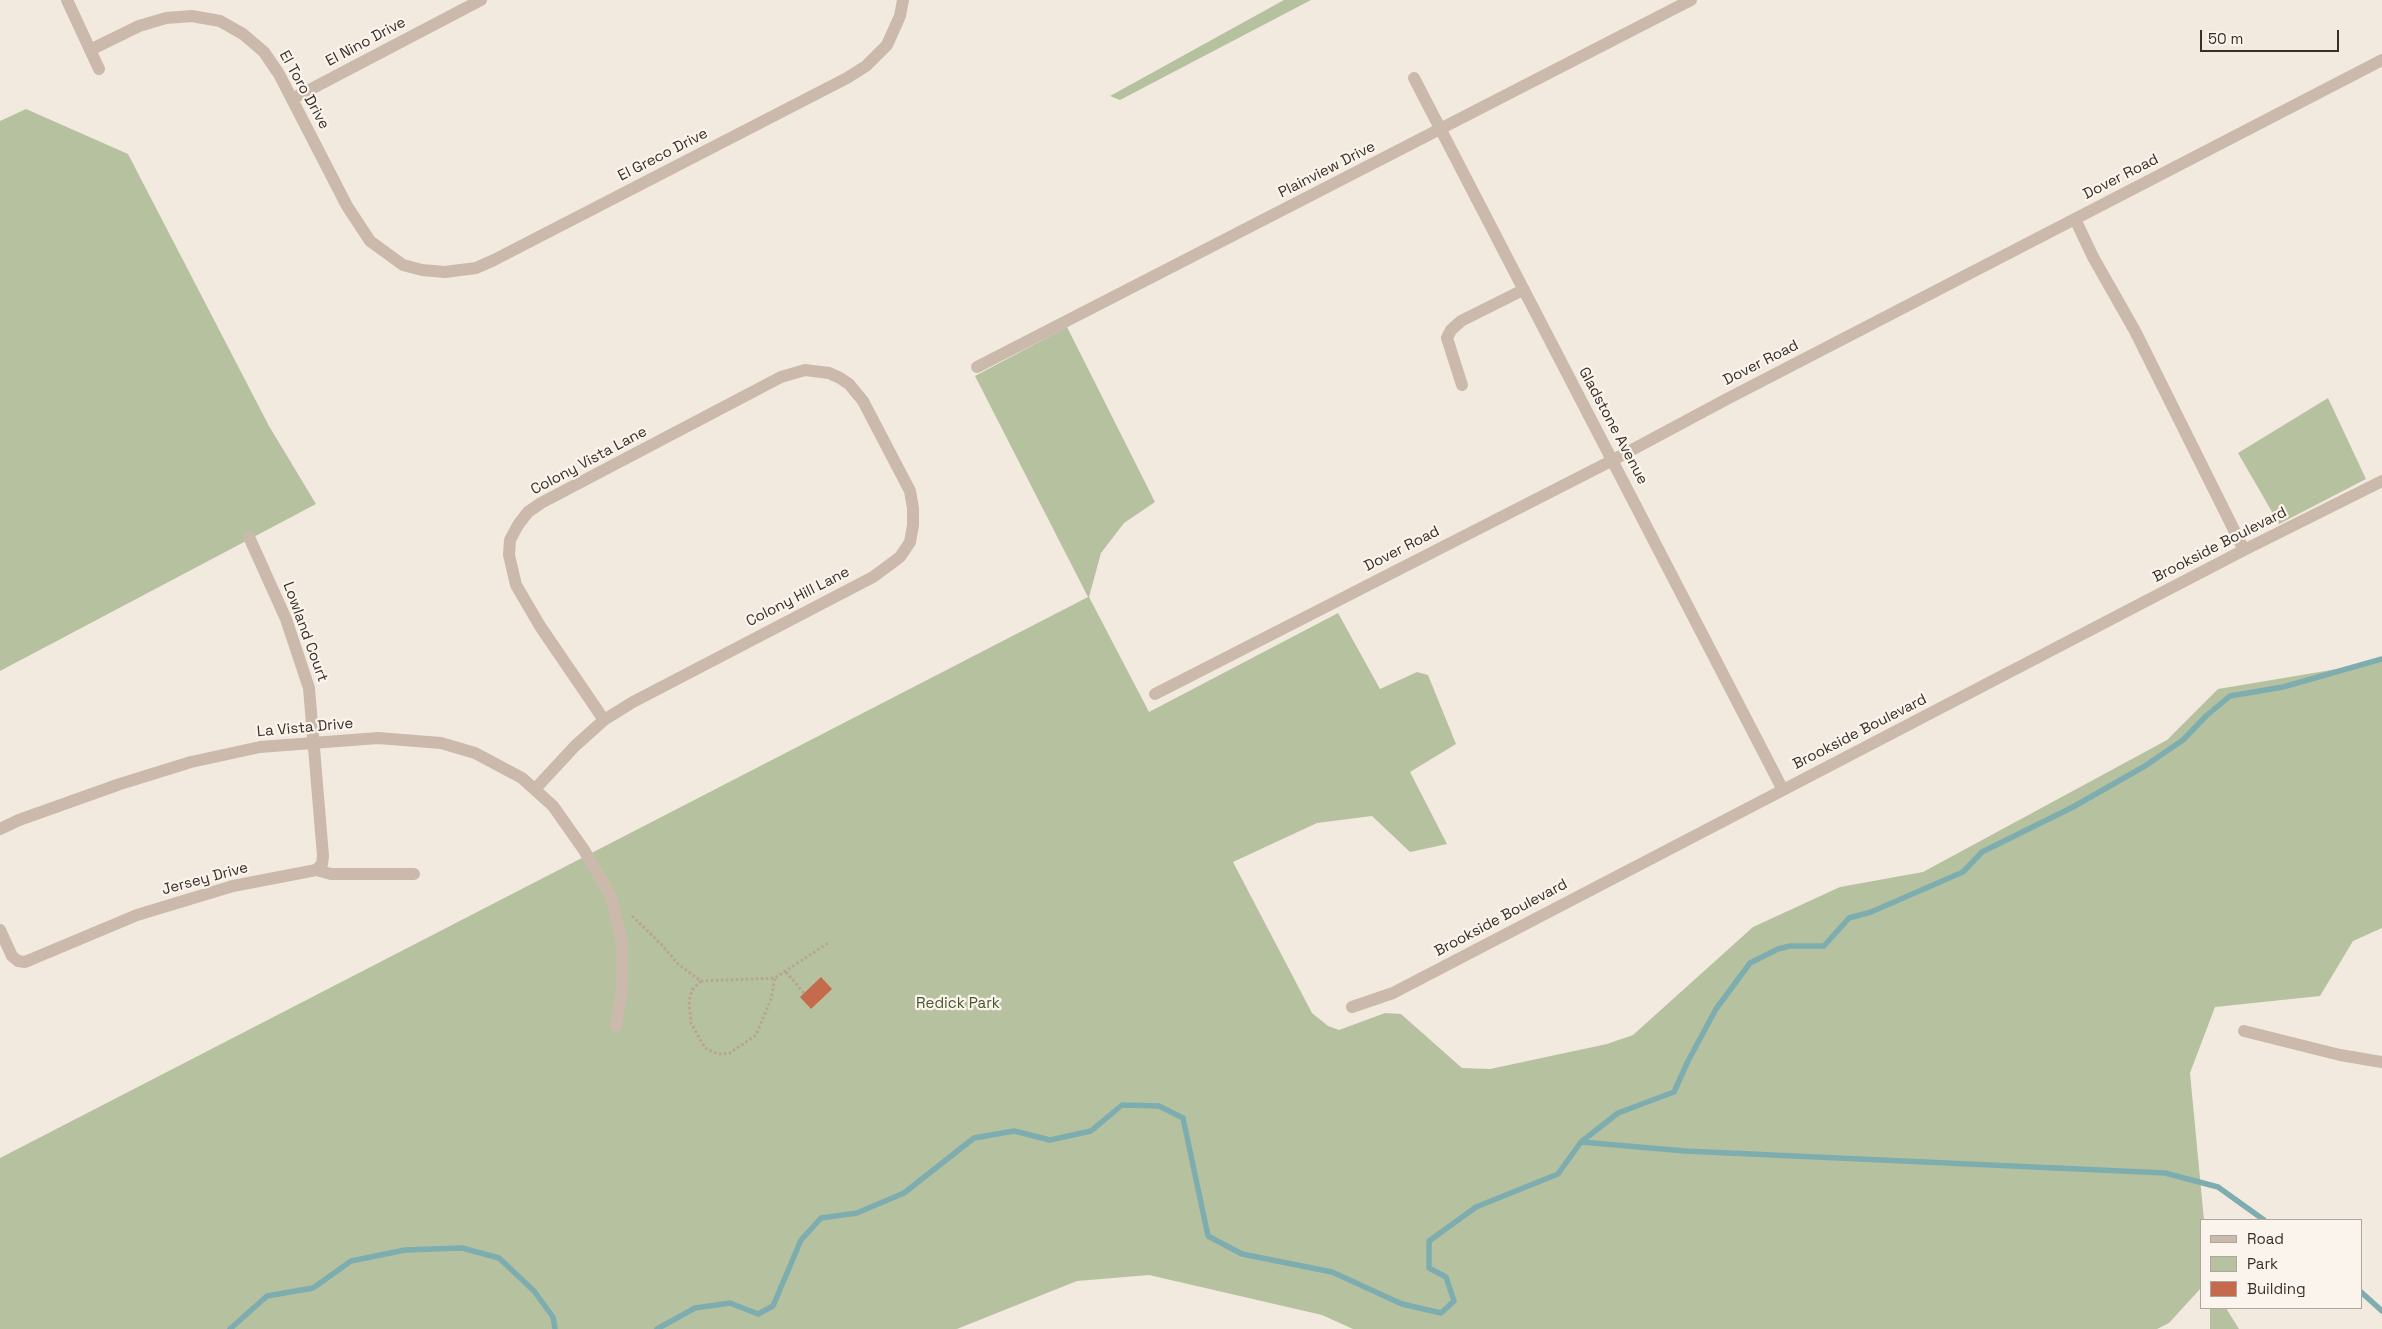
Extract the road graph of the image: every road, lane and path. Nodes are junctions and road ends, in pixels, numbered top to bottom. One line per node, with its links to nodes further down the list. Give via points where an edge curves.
1 (67, 0): 5 (street)
2 (481, 0): 9 (street, El Nino Drive)
3 (903, 0): 12 (street, El Greco Drive, via 887,46 847,78 476,268 457,271)
4 (1691, 0): 10 (street, Plainview Drive)
5 (90, 50): 7 (street); 9 (street, El Toro Drive, via 139,26 166,18 192,16 220,21 243,34 264,52)
6 (2382, 60): 11 (street, Dover Road)
7 (99, 69)
8 (1414, 78): 10 (street, Gladstone Avenue)
9 (292, 99): 12 (street, El Toro Drive, via 346,206 370,241)
10 (1439, 131): 13 (street, Gladstone Avenue); 14 (street, Plainview Drive)
11 (2075, 219): 17 (street, Dover Road); 20 (street, via 2135,331)
12 (411, 268)
13 (1524, 290): 16 (street, via 1461,321 1451,330 1447,338); 17 (street, Gladstone Avenue)
14 (977, 367)
15 (829, 373): 22 (street, Colony Hill Lane, via 849,384 863,401 910,491 914,525 910,542 900,557 873,577 632,702); 22 (street, Colony Vista Lane, via 805,370 781,378 541,503 518,525 510,540 509,555 516,585)
16 (1462, 385)
17 (1613, 460): 21 (street, Dover Road); 25 (street, Gladstone Avenue)
18 (2382, 481): 20 (street, Brookside Boulevard)
19 (249, 538): 23 (street, Lowland Court, via 286,619 309,688)
20 (2244, 550): 25 (street, Brookside Boulevard)
21 (1155, 694)
22 (604, 720): 24 (street, Colony Hill Lane)
23 (314, 742): 24 (street, La Vista Drive, via 378,738 441,743 474,753); 26 (street, La Vista Drive, via 260,747 191,762 120,784); 27 (street, via 323,856 322,864)
24 (536, 788): 29 (street, La Vista Drive, via 584,850)
25 (1782, 790): 36 (street, Brookside Boulevard, via 1393,993)
26 (0, 829)
27 (312, 871): 28 (street, Jersey Drive); 30 (street, Jersey Drive, via 233,886 137,915 24,962 12,956)
28 (414, 874)
29 (611, 897): 34 (path, via 679,965); 37 (street, La Vista Drive, via 622,942 622,989)
30 (0, 930)
31 (828, 943): 32 (path)
32 (786, 972): 33 (path); 35 (path)
33 (775, 978): 34 (path); 34 (path, via 771,999 756,1035 730,1053 718,1054 705,1048 691,1023 689,1001 692,990)
34 (701, 980)
35 (804, 993)
36 (1352, 1007)
37 (616, 1026)
38 (2244, 1031): 39 (street)
39 (2382, 1062)

